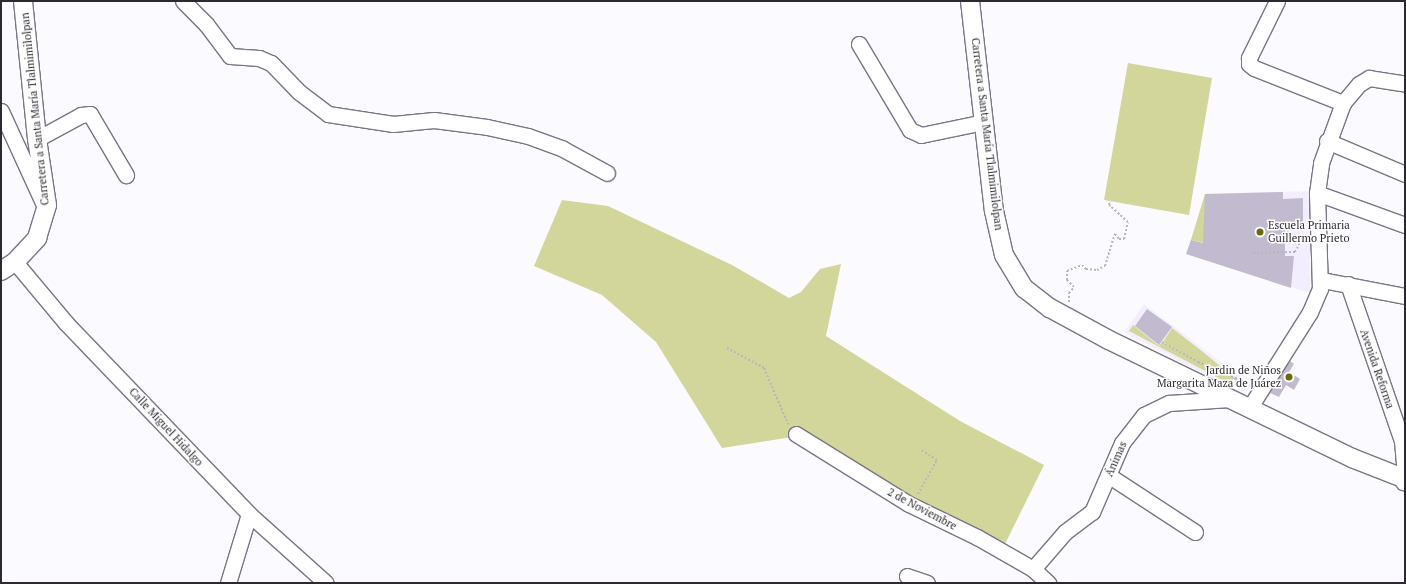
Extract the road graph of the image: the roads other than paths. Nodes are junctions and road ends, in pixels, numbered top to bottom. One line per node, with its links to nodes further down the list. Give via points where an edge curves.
1 (23, 1): 10 (main road, Carretera a Santa María Tlalmimilolpan)
2 (183, 1): 12 (street, via 206,24 230,56 259,58 272,63 299,92 328,114 369,122 393,124 434,120 493,128 563,149)
3 (970, 1): 9 (main road, Carretera a Santa María Tlalmimilolpan)
4 (1277, 1): 7 (street, via 1249,58 1249,64)
5 (859, 44): 9 (street, via 910,130 921,135)
6 (1405, 84): 7 (street, via 1370,78 1359,84)
7 (1343, 103): 11 (street)
8 (1, 111): 16 (street)
9 (984, 122): 22 (main road, Carretera a Santa María Tlalmimilolpan, via 994,211 1004,255 1024,288 1068,317)
10 (37, 139): 14 (street, via 81,114 90,114); 16 (main road, Carretera a Santa María Tlalmimilolpan)
11 (1327, 141): 13 (street); 15 (street)
12 (607, 173)
13 (1405, 174)
14 (126, 175)
15 (1317, 193): 17 (street); 19 (street)
16 (46, 212): 18 (main road, Carretera a Santa María Tlalmimilolpan, via 36,238)
17 (1405, 225)
18 (8, 266): 27 (street, Calle Miguel Hidalgo)
19 (1322, 280): 20 (street); 23 (street, via 1310,312)
20 (1348, 284): 21 (street); 26 (street, Avenida Reforma, via 1402,442)
21 (1405, 296)
22 (1230, 399): 23 (main road, Carretera a Santa María Tlalmimilolpan); 25 (street, Ánimas, via 1169,403 1155,408 1127,434)
23 (1250, 408): 26 (main road, Carretera a Santa María Tlalmimilolpan, via 1352,458)
24 (796, 434): 30 (street, 2 de Noviembre, via 910,504 977,537)
25 (1108, 475): 28 (street); 30 (street, Ánimas, via 1088,516 1065,532)
26 (1404, 479)
27 (249, 514): 31 (street); 32 (street, Calle Miguel Hidalgo)
28 (1195, 532)
29 (907, 576): 33 (street)
30 (1040, 579)
31 (228, 583)
32 (326, 583)
33 (927, 583)

